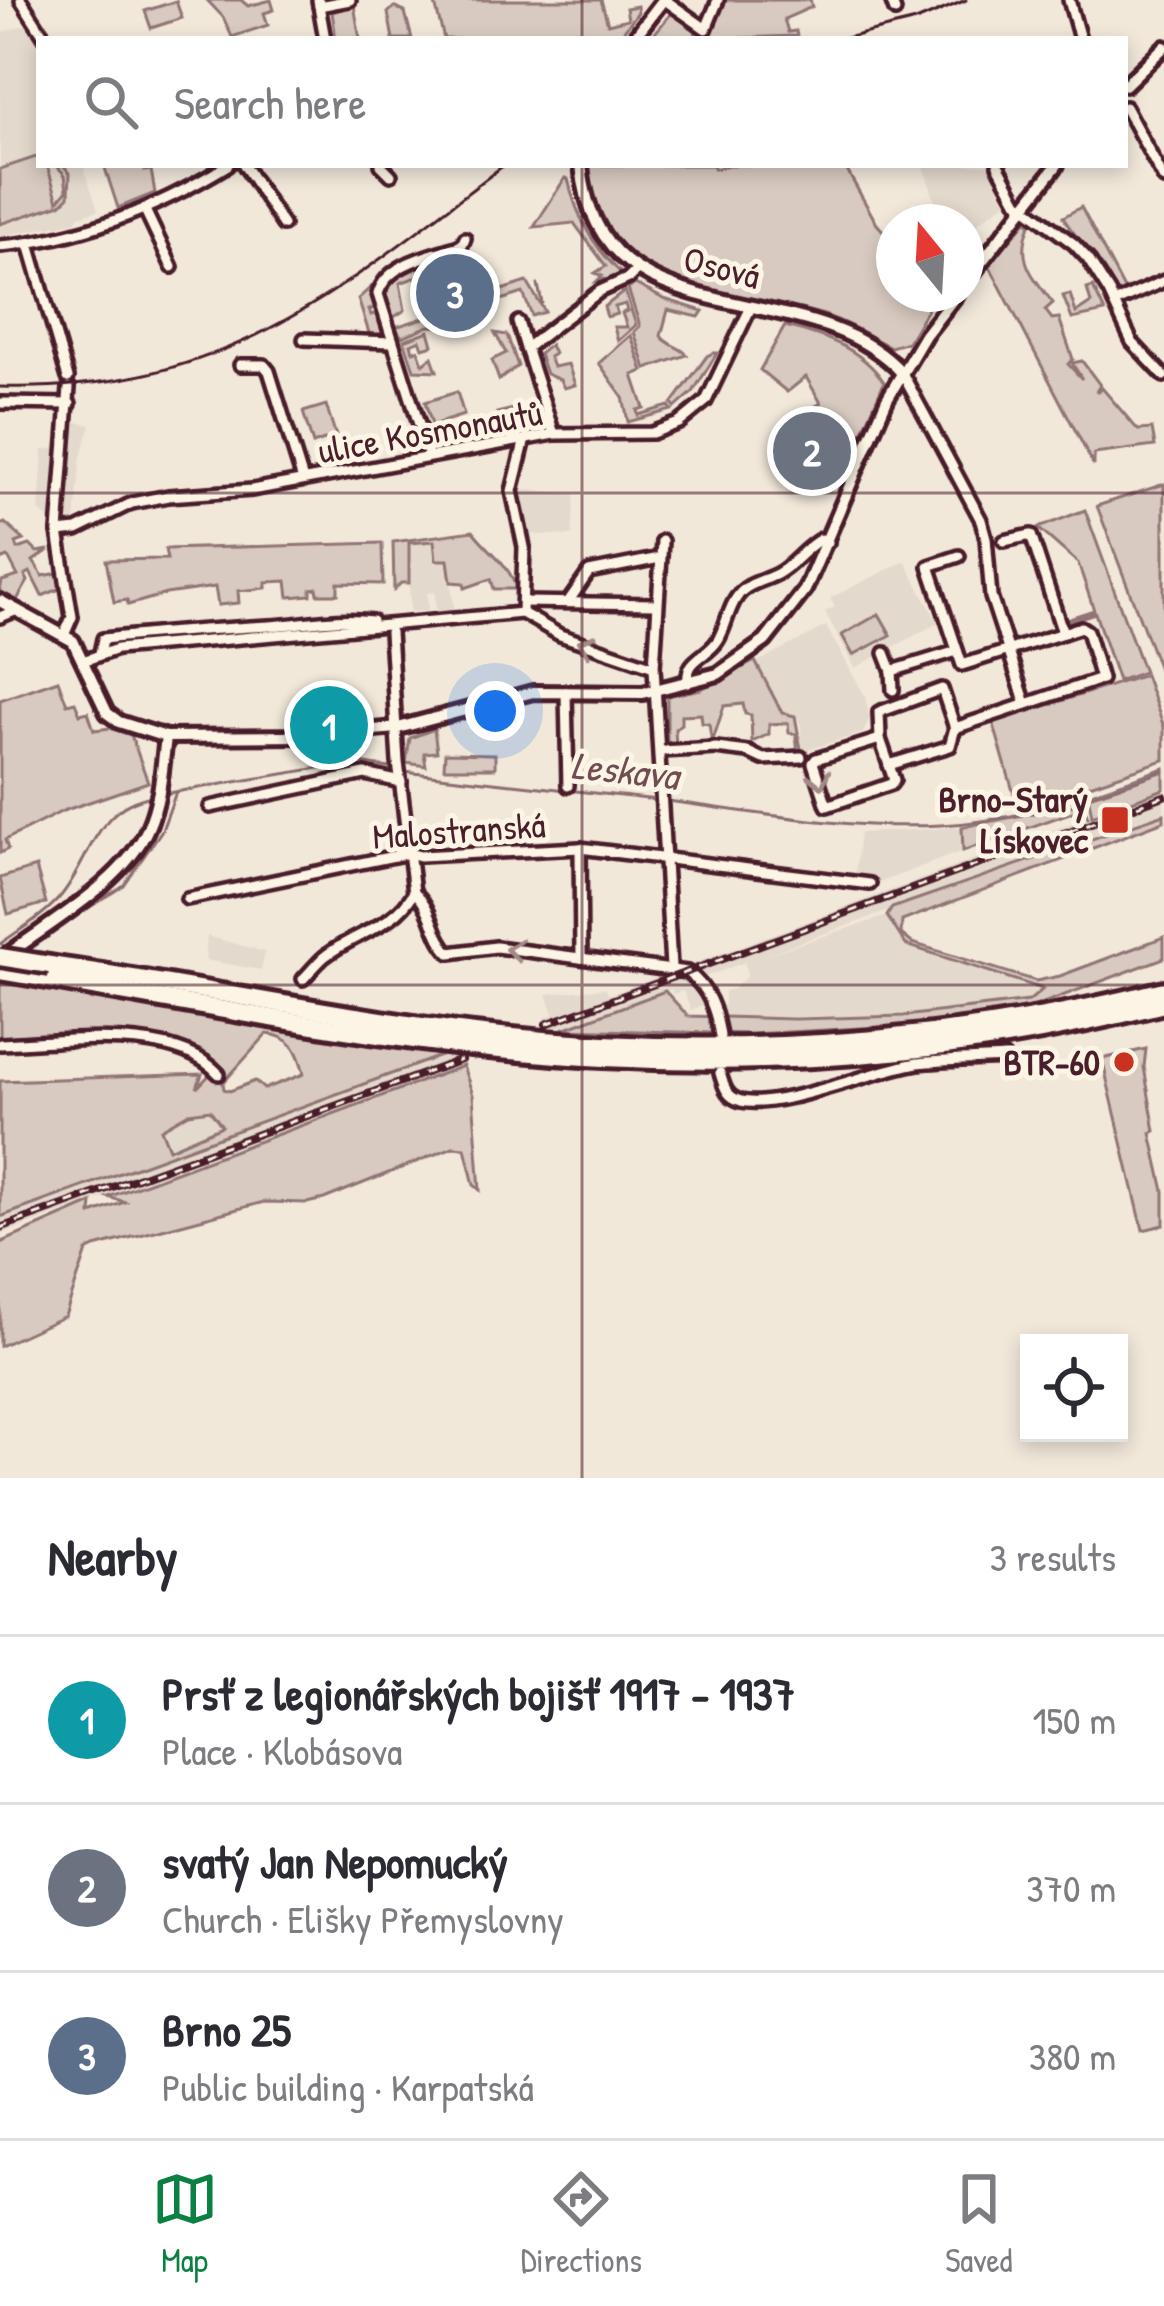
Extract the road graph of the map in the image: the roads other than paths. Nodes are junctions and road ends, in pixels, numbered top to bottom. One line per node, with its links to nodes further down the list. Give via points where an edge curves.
1 (21, 0): 7 (street)
2 (350, 0): 6 (street)
3 (664, 0): 4 (street, via 706,28); 9 (street)
4 (718, 0)
5 (1070, 0): 10 (street)
6 (319, 3): 8 (street)
7 (44, 36)
8 (324, 36)
9 (635, 36)
10 (1079, 36)
11 (1164, 47): 12 (street)
12 (1128, 76)
13 (1128, 113): 21 (street)
14 (221, 168): 23 (street)
15 (246, 168): 24 (street)
16 (384, 168): 20 (street)
17 (581, 168): 30 (street, Osová, via 601,229)
18 (999, 168): 22 (street)
19 (1055, 168): 22 (street)
20 (391, 176)
21 (1164, 179)
22 (1024, 206): 28 (street); 32 (street, via 1074,244)
23 (145, 210): 26 (street); 29 (street)
24 (283, 225)
25 (465, 238): 37 (street, via 382,283)
26 (29, 244): 27 (street); 43 (street)
27 (0, 247)
28 (984, 258)
29 (172, 267)
30 (638, 270): 33 (street, Osová, via 678,291); 38 (street)
31 (1164, 281): 32 (street)
32 (1114, 303): 41 (street, via 1132,342)
33 (751, 307): 40 (street, Osová, via 841,330); 44 (street, ulice Kosmonautů, via 706,400 680,423 652,434)
34 (944, 312): 40 (street)
35 (518, 322): 38 (street)
36 (304, 338): 37 (street)
37 (392, 342): 46 (street)
38 (526, 348): 44 (street)
39 (240, 365): 47 (street, via 269,371)
40 (902, 373): 50 (street); 64 (street, via 981,520)
41 (1164, 376)
42 (0, 403): 43 (street)
43 (70, 404): 48 (street)
44 (554, 434): 45 (street, ulice Kosmonautů)
45 (525, 439): 46 (street, ulice Kosmonautů); 57 (street, via 512,491 524,547)
46 (429, 456): 47 (street, ulice Kosmonautů)
47 (303, 480): 48 (street, ulice Kosmonautů, via 132,502)
48 (58, 532): 61 (street, via 72,617)
49 (662, 541): 53 (street)
50 (828, 542): 69 (street, via 805,590 765,641 718,674); 69 (street, via 821,538 737,597 713,647 694,659)
51 (1004, 542): 62 (street, via 1031,535)
52 (959, 556): 63 (street, via 928,566)
53 (660, 558): 55 (street, via 589,572); 56 (street)
54 (0, 601): 58 (street)
55 (568, 602): 56 (street); 57 (street)
56 (656, 604): 67 (street)
57 (523, 608): 60 (street); 67 (street, one-way to 57, via 560,635)
58 (17, 610): 59 (street); 61 (street)
59 (0, 617)
60 (390, 628): 66 (street, via 348,618 103,639); 74 (street)
61 (65, 633): 66 (street)
62 (1063, 633): 64 (street); 73 (street, via 1087,631 1101,680)
63 (957, 651): 64 (street, via 962,665); 68 (street)
64 (1008, 651): 73 (street)
65 (885, 653): 68 (street)
66 (85, 664): 76 (street, via 107,713)
67 (655, 667): 71 (street)
68 (892, 671): 70 (street)
69 (688, 683): 71 (street)
70 (892, 690)
71 (658, 691): 72 (street); 78 (street)
72 (566, 692): 74 (street, via 533,692); 82 (street)
73 (1025, 704): 75 (street)
74 (398, 728): 76 (street); 81 (street)
75 (955, 728): 77 (street, via 942,689 879,712); 80 (street, via 950,746)
76 (166, 736): 90 (street, via 156,805 134,854)
77 (880, 739): 80 (street); 80 (street, one-way to 80, via 816,759 827,806 886,787)
78 (662, 751): 79 (street); 86 (street)
79 (801, 757)
80 (889, 765)
81 (400, 775): 83 (street, via 365,774); 85 (street)
82 (568, 786)
83 (210, 807)
84 (580, 848): 85 (street, Malostranská); 86 (street, Malostranská); 91 (street)
85 (409, 854): 88 (street); 89 (street, Malostranská)
86 (666, 859): 87 (street, Malostranská); 92 (street)
87 (870, 884)
88 (414, 892): 91 (street, one-way to 88, via 496,946 450,953); 94 (street, via 392,918 326,955)
89 (187, 899)
90 (0, 958): 95 (highway, bridge, via 484,1034 687,1047 955,1031)
91 (580, 958): 92 (street)
92 (671, 967): 97 (street, via 697,980 716,1007)
93 (0, 971): 96 (highway, via 468,1046 654,1060 901,1051)
94 (303, 979)
95 (1164, 990)
96 (1164, 1004)
97 (720, 1036)
98 (0, 1044): 101 (street, via 153,1041 206,1059)
99 (1004, 1058): 100 (street, via 914,1064 758,1102 736,1100)
100 (720, 1073)
101 (220, 1074)

